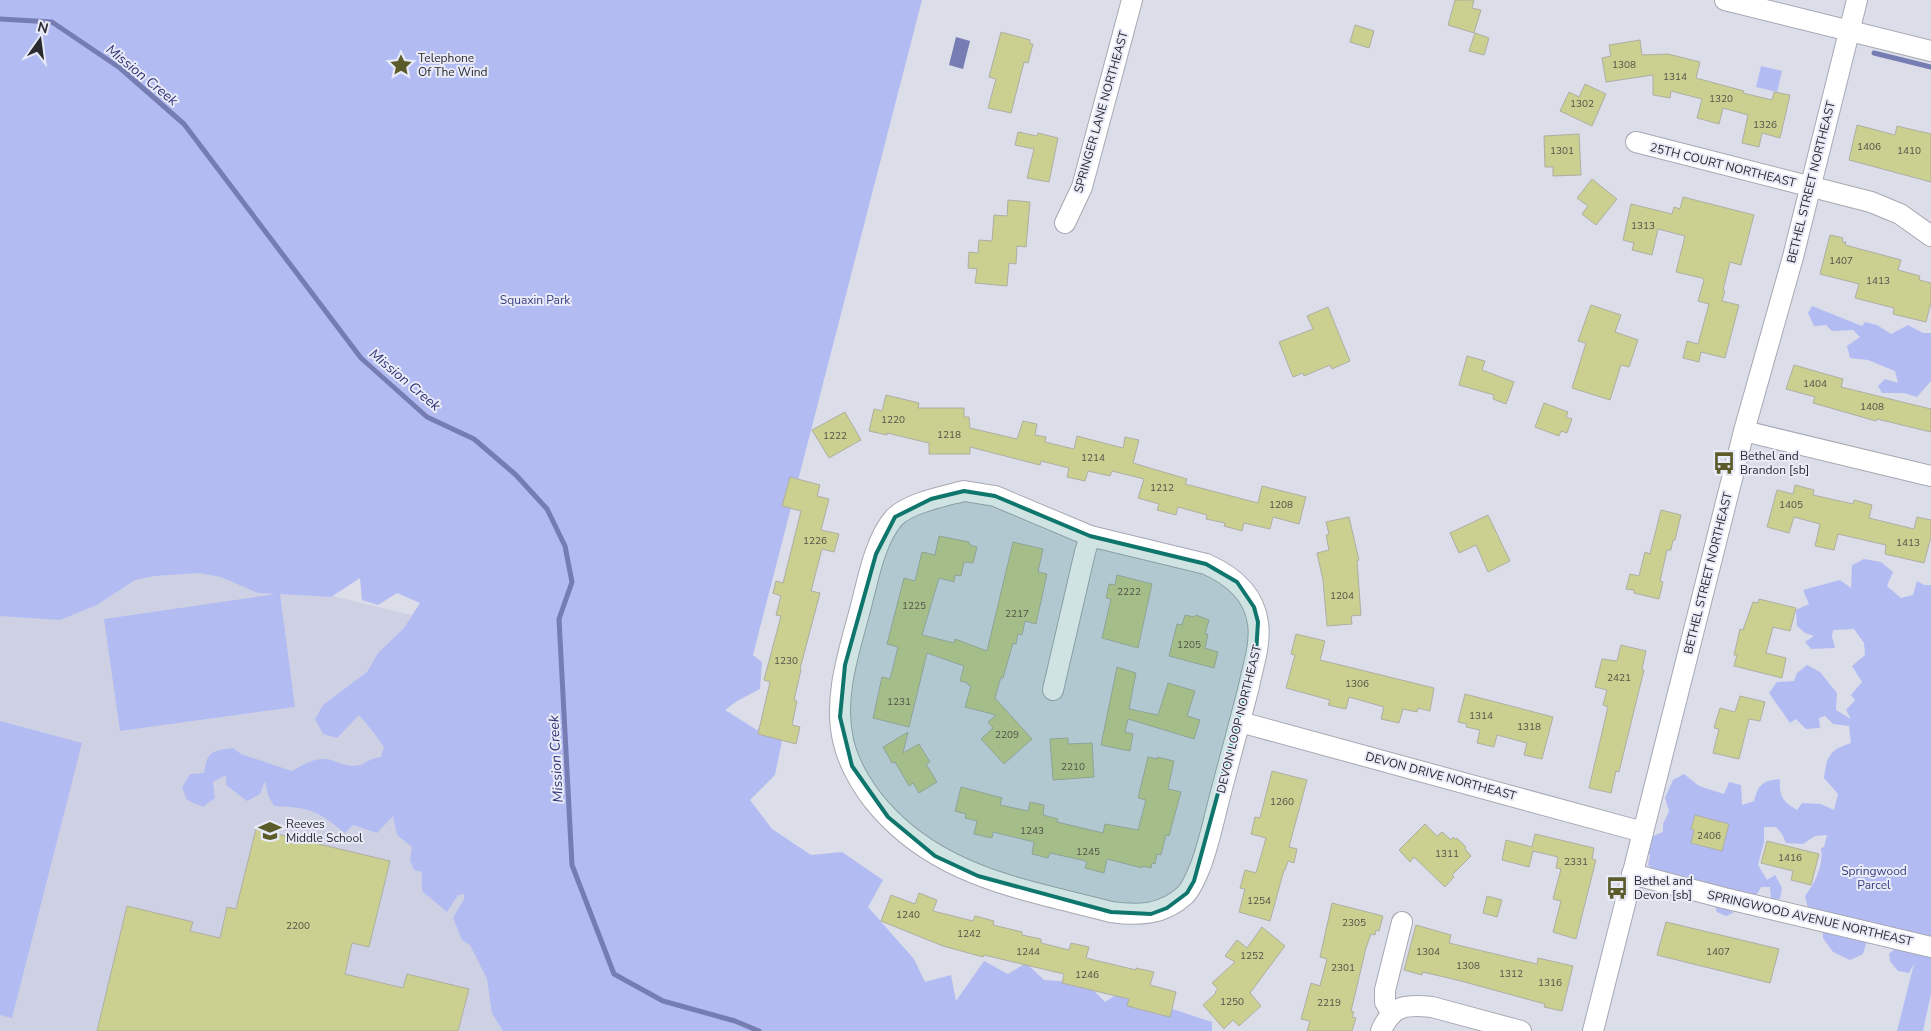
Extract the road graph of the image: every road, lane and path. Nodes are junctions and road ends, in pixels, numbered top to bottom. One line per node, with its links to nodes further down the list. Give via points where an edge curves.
1 (1132, 0): 8 (street, SPRINGER LANE NORTHEAST, via 1082,187)
2 (1725, 0): 4 (street)
3 (1857, 0): 4 (street, BETHEL STREET NORTHEAST)
4 (1848, 31): 5 (street); 7 (street, BETHEL STREET NORTHEAST)
5 (1931, 51)
6 (1636, 142): 7 (street, 25TH COURT NORTHEAST)
7 (1810, 187): 9 (street, 25TH COURT NORTHEAST, via 1871,202 1900,214); 10 (street, BETHEL STREET NORTHEAST)
8 (1065, 223)
9 (1931, 236)
10 (1744, 431): 11 (street); 15 (street, BETHEL STREET NORTHEAST)
11 (1931, 476)
12 (1090, 536): 13 (street); 14 (street, DEVON LOOP NORTHEAST, via 1206,564 1222,571 1242,588 1254,607 1258,637); 14 (street, DEVON LOOP NORTHEAST, via 995,496 964,492 930,499 895,517 869,573 841,693 843,741 852,766 877,804 905,833 929,851 978,876 1111,912 1151,914 1177,902 1194,881)
13 (1053, 690)
14 (1240, 722): 15 (street, DEVON DRIVE NORTHEAST)
15 (1643, 832): 16 (street, BETHEL STREET NORTHEAST)
16 (1632, 874): 18 (street, SPRINGWOOD AVENUE NORTHEAST); 22 (street, BETHEL STREET NORTHEAST)
17 (1402, 922): 19 (street, via 1385,990 1385,1002)
18 (1931, 948)
19 (1392, 1014): 20 (street); 21 (street, via 1405,1006 1432,1007)
20 (1381, 1031)
21 (1521, 1031)
22 (1593, 1031)

